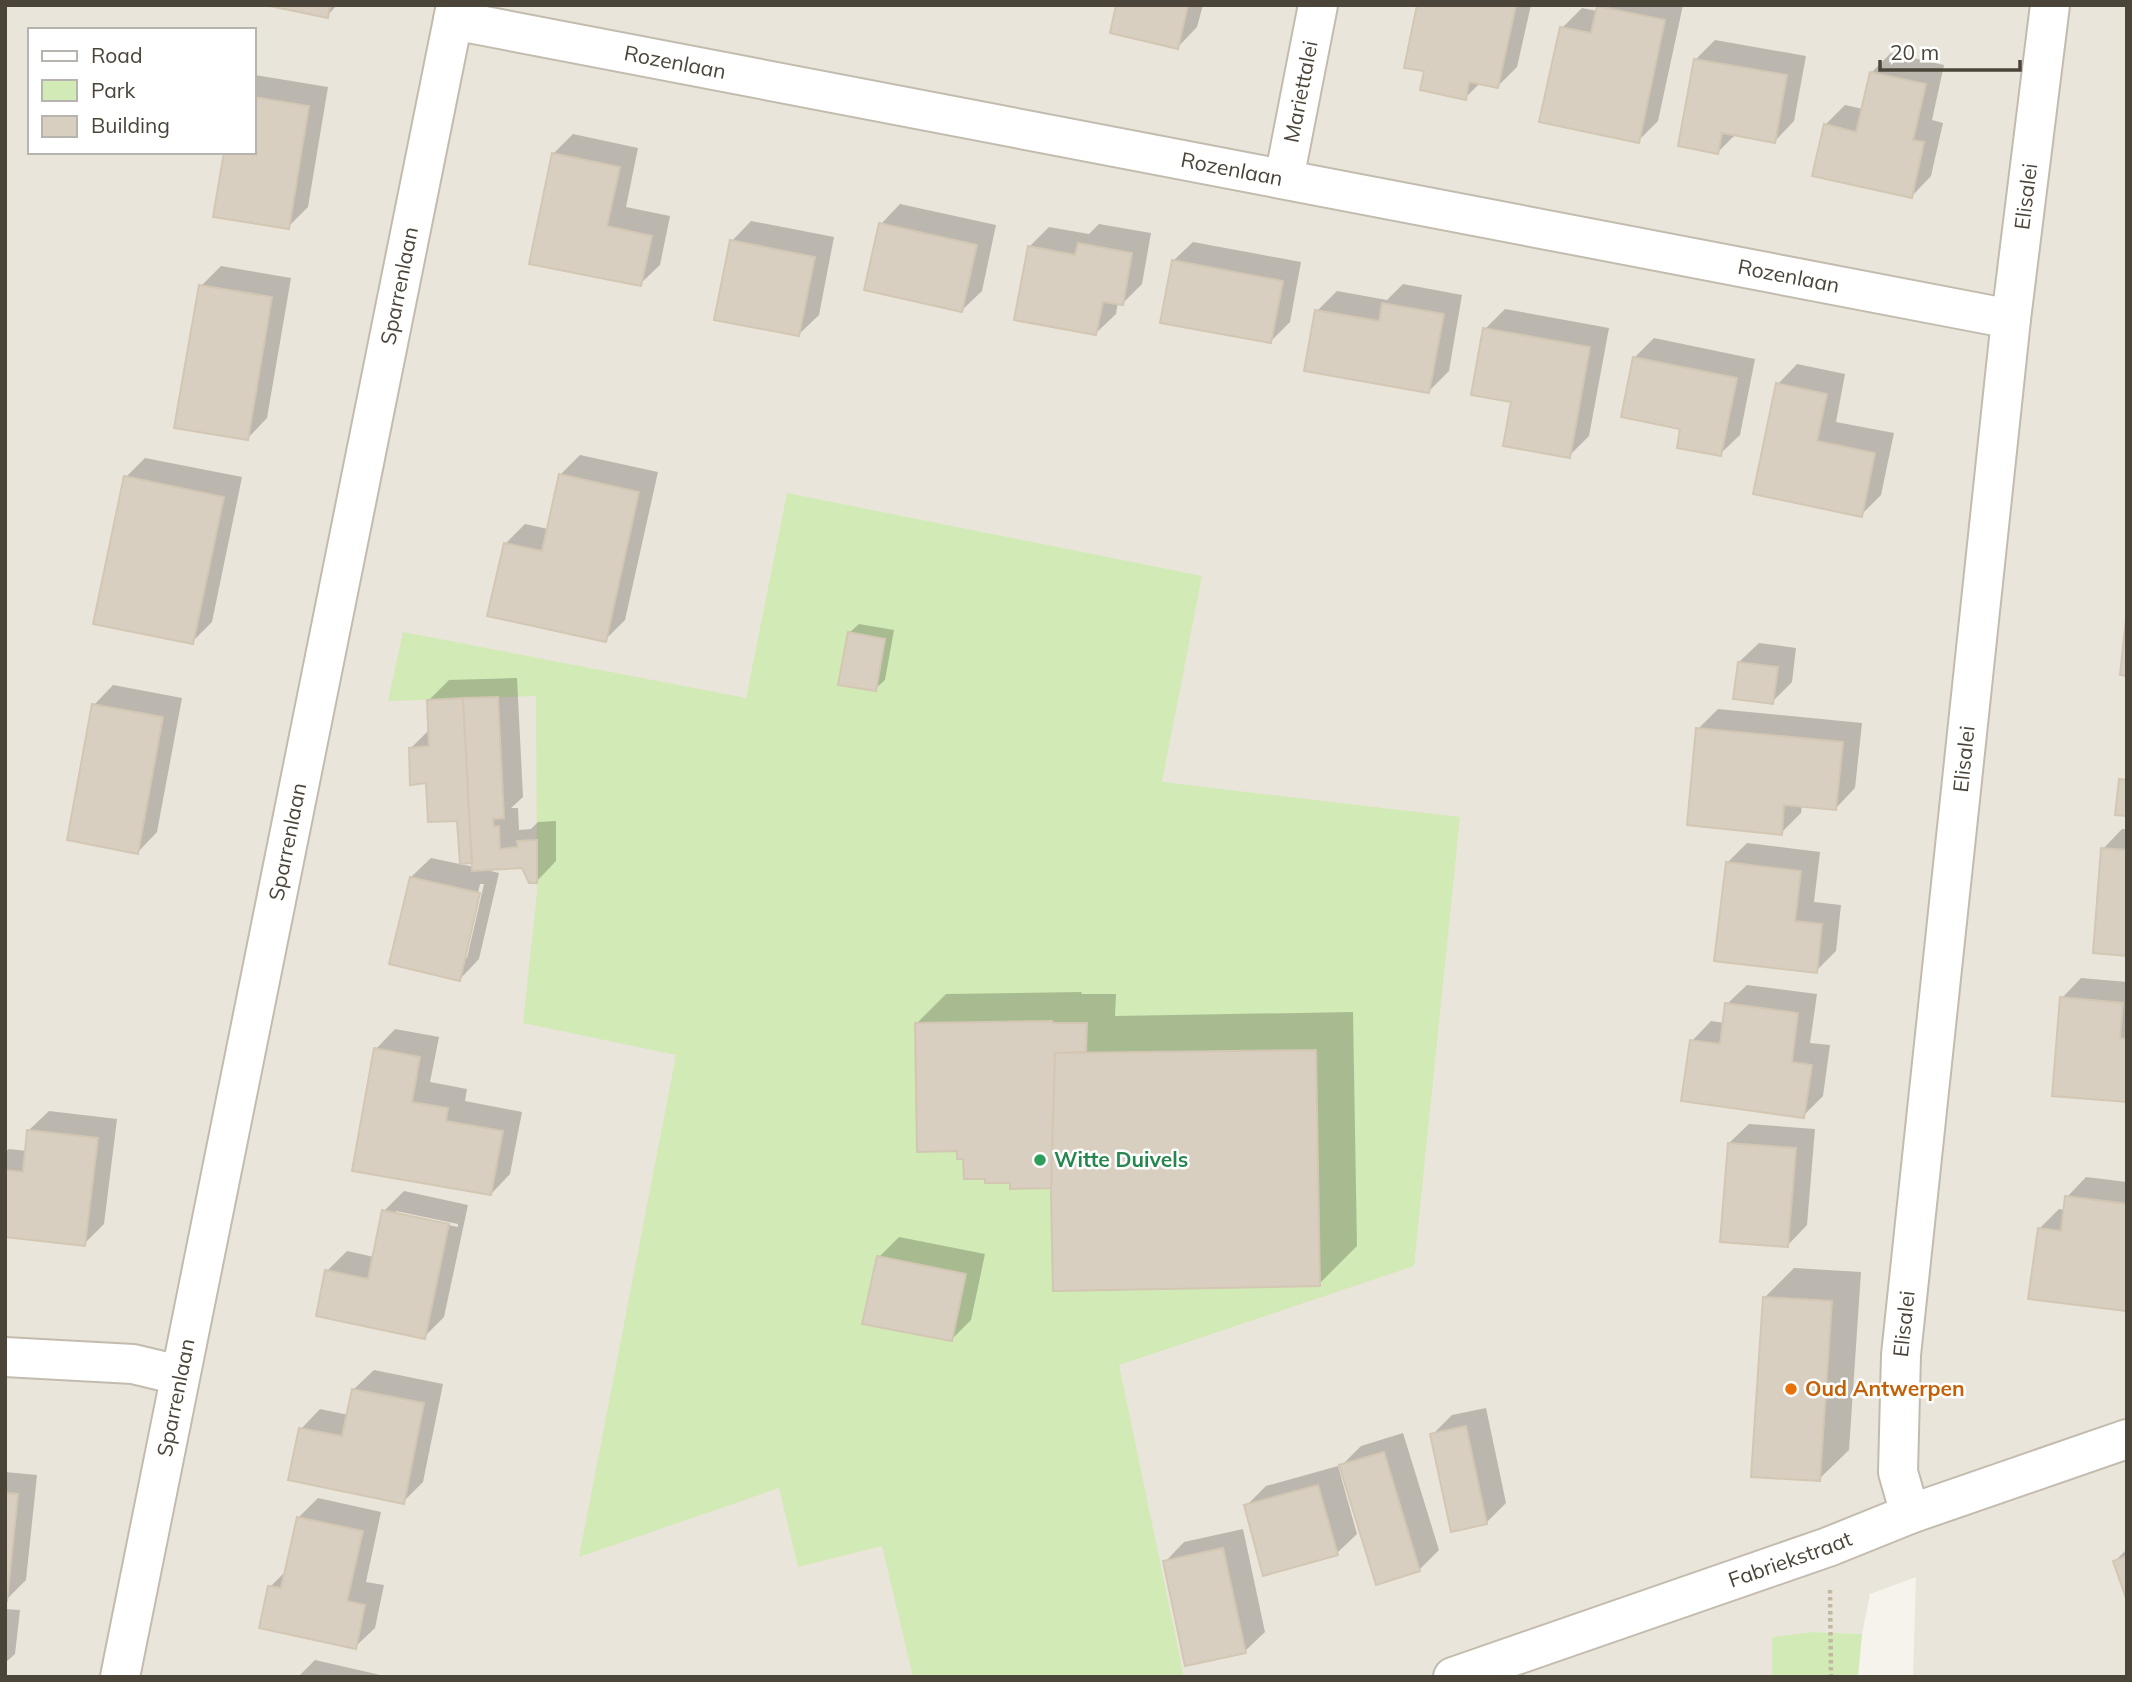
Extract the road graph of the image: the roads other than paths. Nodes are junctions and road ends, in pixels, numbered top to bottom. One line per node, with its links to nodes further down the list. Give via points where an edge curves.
1 (1318, 5): 4 (street, Mariettalei)
2 (2050, 5): 5 (street, Elisalei)
3 (454, 13): 4 (street, Rozenlaan); 7 (street, Sparrenlaan)
4 (1284, 178): 5 (street, Rozenlaan)
5 (2011, 318): 9 (street, Elisalei, via 1901,1355 1898,1472)
6 (5, 1357): 7 (street, via 133,1364)
7 (179, 1375): 10 (street, Sparrenlaan)
8 (2127, 1440): 9 (street, Fabriekstraat)
9 (1910, 1514): 11 (street, Fabriekstraat, via 1828,1547)
10 (120, 1677)
11 (1453, 1677)

